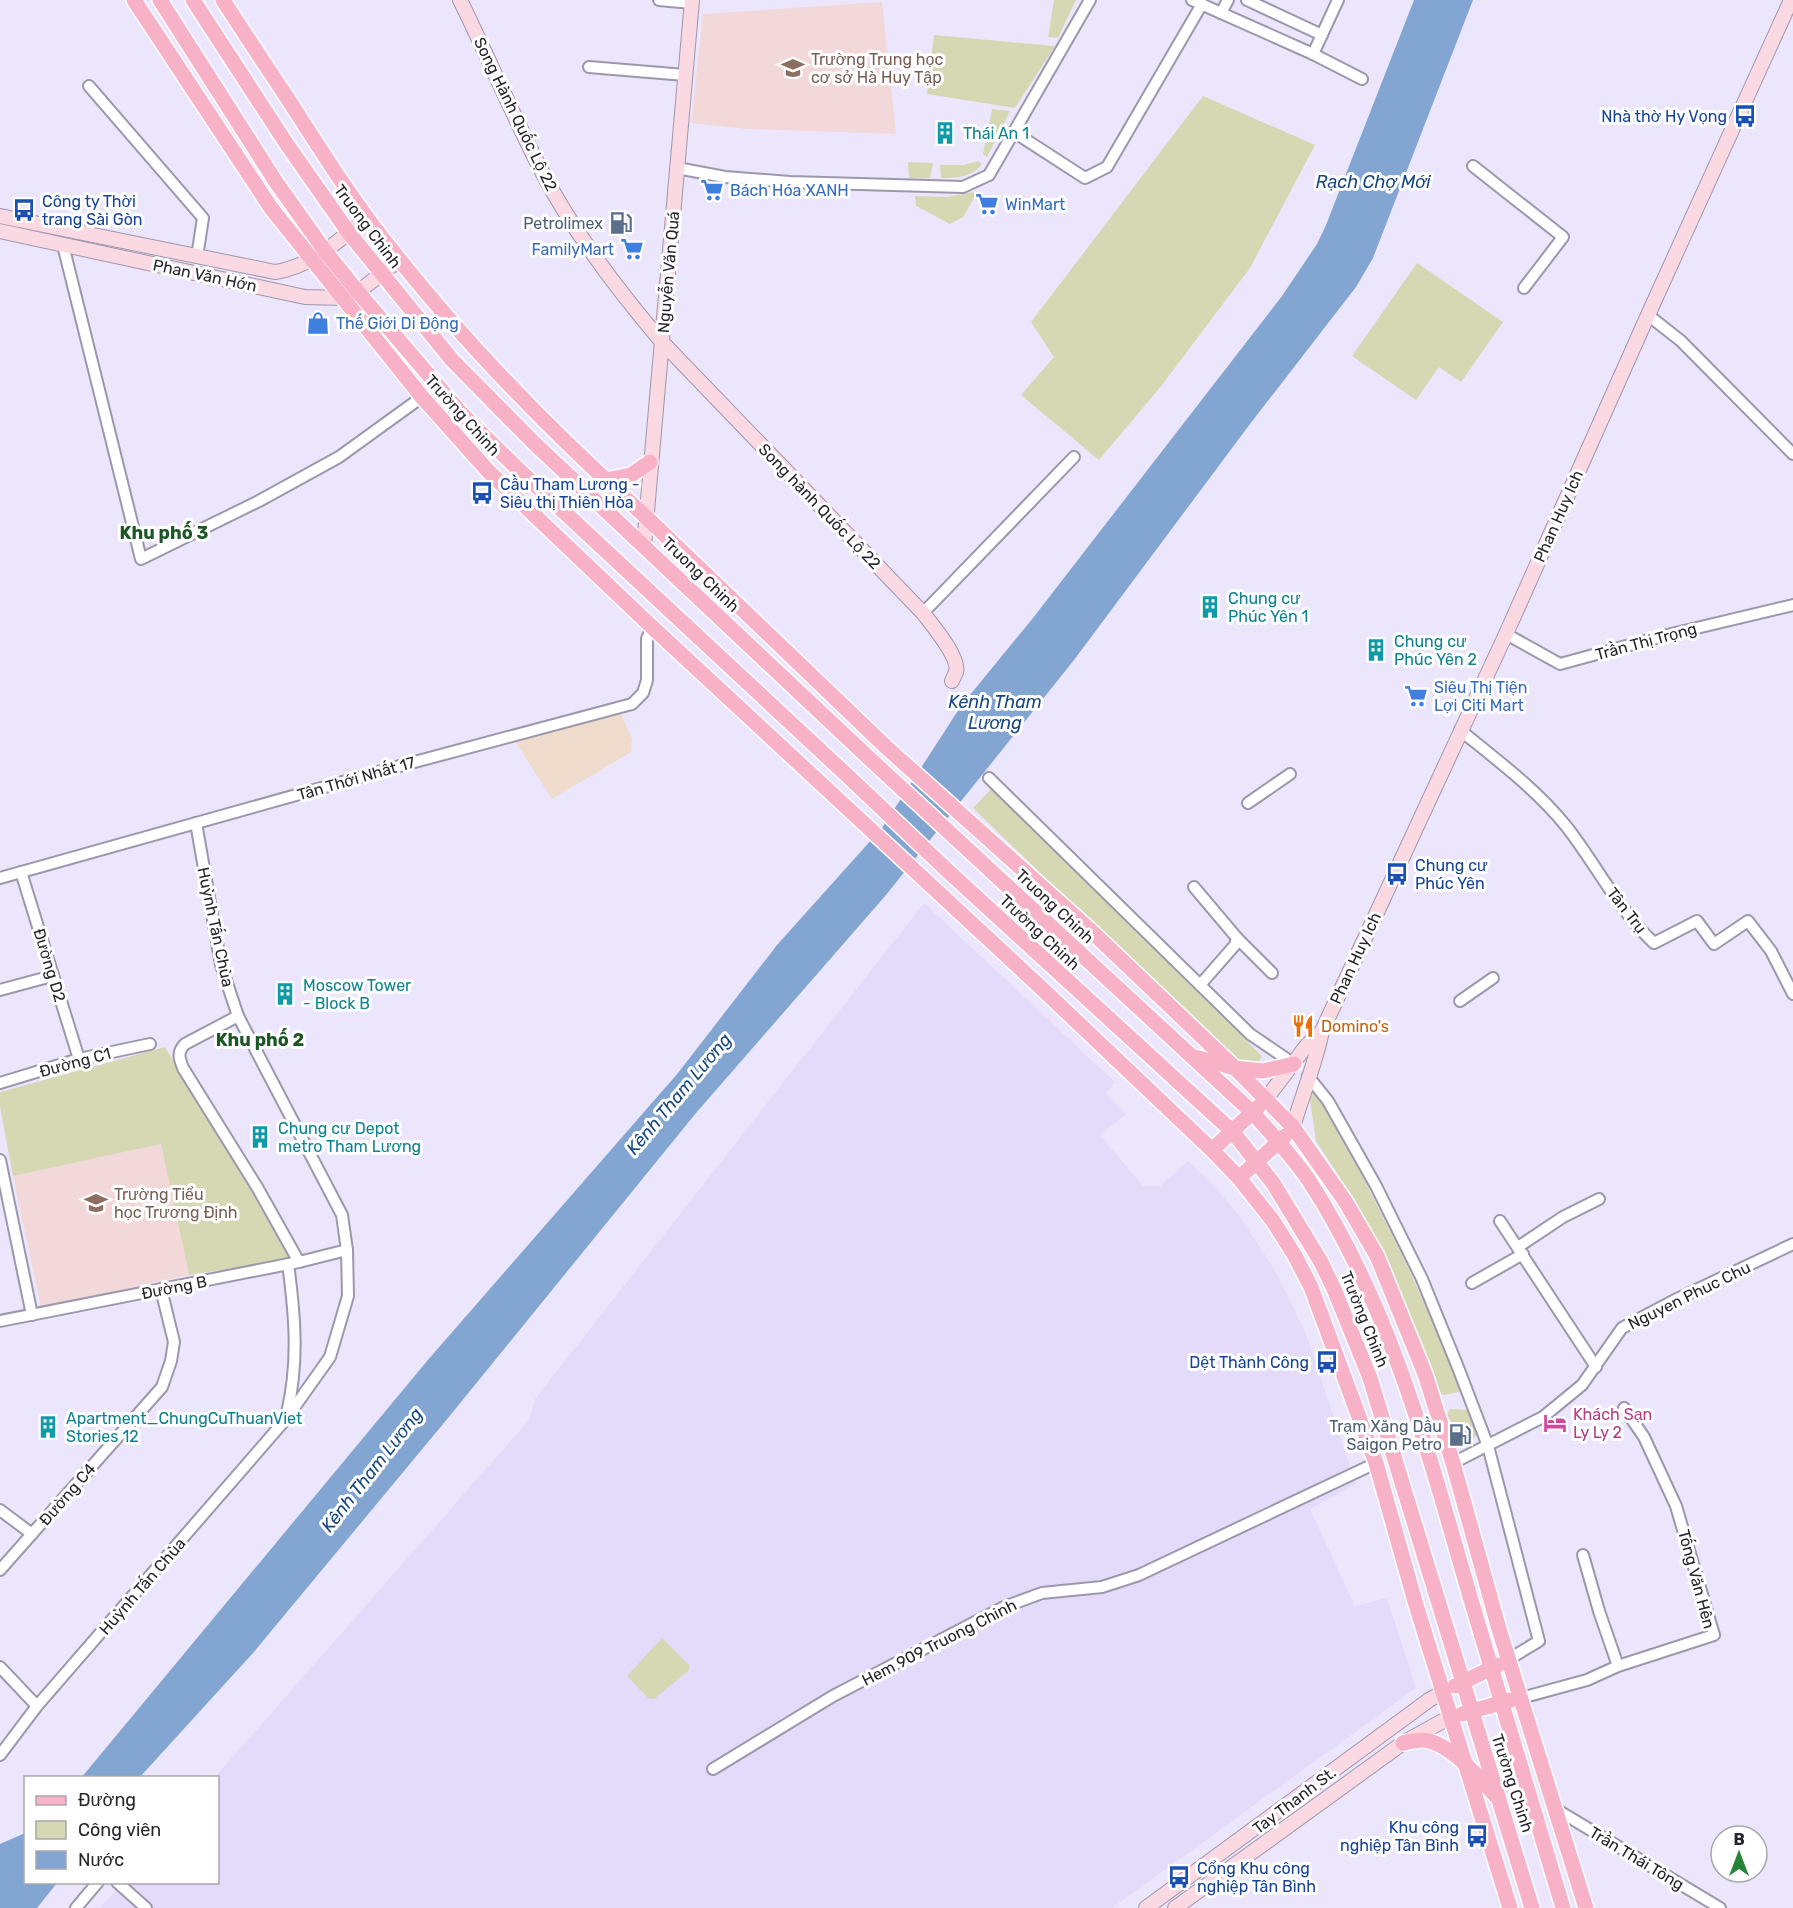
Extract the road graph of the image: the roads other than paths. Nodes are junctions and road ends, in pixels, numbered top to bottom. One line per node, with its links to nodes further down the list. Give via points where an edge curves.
1 (134, 0): 31 (main road, Trường Chinh, via 271,208)
2 (160, 0): 29 (main road, via 276,182)
3 (193, 0): 27 (main road, Truong Chinh)
4 (223, 0): 25 (main road)
5 (460, 0): 37 (main road, Song Hành Quốc Lộ 22, via 539,167 582,239)
6 (659, 0): 12 (street)
7 (1090, 0): 21 (street)
8 (1227, 0): 14 (street)
9 (1247, 0): 15 (street)
10 (1338, 0): 15 (street)
11 (1791, 0): 36 (main road, Phan Huy Ich)
12 (692, 1): 18 (main road, Nguyễn Văn Quá)
13 (1197, 2): 14 (street); 21 (street, via 1107,167 1085,178)
14 (1221, 13): 16 (street)
15 (1322, 34): 16 (street)
16 (1312, 54): 19 (street)
17 (589, 66): 18 (street)
18 (685, 75): 23 (main road, Nguyễn Văn Quá)
19 (1362, 79)
20 (89, 86): 30 (street, via 203,218)
21 (1014, 132): 23 (street, via 989,175 963,187 790,182 725,177)
22 (1473, 166): 34 (street, via 1563,237)
23 (677, 168): 37 (main road, Nguyễn Văn Quá)
24 (0, 216): 30 (main road, Phan Văn Hớn)
25 (367, 218): 27 (main road, Phan Văn Hớn); 32 (main road)
26 (0, 231): 28 (main road, Phan Văn Hớn)
27 (349, 233): 29 (main road, Phan Văn Hớn); 33 (main road, Truong Chinh)
28 (63, 245): 35 (main road, Phan Văn Hớn, via 305,297); 39 (street, via 141,559 339,457)
29 (325, 250): 31 (main road, Phan Văn Hớn); 35 (main road)
30 (197, 256): 31 (main road, Phan Văn Hớn, via 274,272)
31 (312, 260): 35 (main road, Trường Chinh)
32 (399, 260): 33 (main road); 43 (main road, via 508,384)
33 (381, 274): 35 (main road); 45 (main road, Truong Chinh, via 452,360 534,443)
34 (1524, 288)
35 (350, 295): 38 (main road); 39 (main road, Trường Chinh)
36 (1648, 315): 40 (street, via 1681,341); 49 (main road, Phan Huy Ich)
37 (662, 342): 42 (main road, Nguyễn Văn Quá); 47 (main road, Song hành Quốc Lộ 22)
38 (437, 386): 39 (main road); 62 (main road, Trường Chinh, via 520,471)
39 (422, 397): 48 (main road, Trường Chinh, via 489,472)
40 (1793, 454)
41 (1074, 457): 47 (street)
42 (650, 462): 43 (main road, via 631,476); 44 (main road, Nguyễn Văn Quá)
43 (605, 480): 44 (main road)
44 (645, 516): 45 (main road, Nguyễn Văn Quá); 59 (main road, Trường Chinh, via 886,747)
45 (644, 544): 61 (main road, Truong Chinh)
46 (1793, 605): 49 (street, Trần Thị Trọng, via 1560,664)
47 (923, 613): 50 (main road, Song hành Quốc Lộ 22, via 956,663)
48 (652, 627): 55 (street, Tân Thới Nhất 17, via 647,639 647,680 643,693 632,704); 66 (main road, Trường Chinh)
49 (1506, 633): 51 (main road, Phan Huy Ich)
50 (952, 681)
51 (1460, 730): 69 (street, Tân Trụ, via 1524,782 1566,826 1615,897 1654,943 1697,921 1714,944 1748,921 1772,951); 72 (main road, Phan Huy Ich)
52 (1290, 774): 54 (street)
53 (989, 778): 67 (street)
54 (1248, 803)
55 (196, 823): 56 (street, Tân Thới Nhất 17); 71 (street, Huỳnh Tấn Chùa, via 221,965)
56 (21, 872): 57 (street, Tân Thới Nhất 17); 64 (street, Đường D2)
57 (0, 878)
58 (1194, 887): 60 (street)
59 (1089, 929): 61 (main road); 77 (main road, Trường Chinh)
60 (1237, 938): 63 (street); 67 (street)
61 (1072, 947): 74 (main road, Truong Chinh)
62 (1052, 966): 66 (main road); 83 (main road, Trường Chinh)
63 (1272, 973)
64 (52, 976): 68 (street); 75 (street, Đường D2)
65 (1493, 978): 70 (street)
66 (1036, 983): 85 (main road)
67 (1200, 985): 76 (street, via 1250,1034)
68 (0, 990)
69 (1793, 994)
70 (1460, 1001)
71 (238, 1016): 92 (street, Huỳnh Tấn Chùa, via 342,1215); 94 (street, via 185,1044 179,1056)
72 (1322, 1031): 76 (main road, via 1307,1044); 78 (main road)
73 (150, 1044): 75 (street, Đường C1)
74 (1189, 1055): 77 (main road); 81 (main road, Truong Chinh)
75 (79, 1059): 79 (street, Đường C1)
76 (1294, 1064): 77 (main road, via 1263,1071); 80 (main road)
77 (1235, 1068): 80 (main road, Trường Chinh)
78 (1308, 1076): 82 (main road); 103 (street, via 1328,1101 1376,1186 1422,1279)
79 (0, 1083)
80 (1266, 1099): 81 (main road); 82 (main road, Trường Chinh)
81 (1252, 1113): 83 (main road); 84 (main road, Trường Chinh)
82 (1293, 1127): 84 (main road); 105 (main road, Trường Chinh, via 1345,1201 1377,1256 1412,1340)
83 (1233, 1132): 85 (main road); 87 (main road, Trường Chinh)
84 (1279, 1143): 87 (main road); 113 (main road, Trường Chinh, via 1337,1227 1395,1353)
85 (1212, 1150): 88 (main road)
86 (0, 1160): 98 (street)
87 (1256, 1162): 88 (main road); 114 (main road, Trường Chinh, via 1321,1262 1354,1337)
88 (1239, 1178): 104 (main road, via 1273,1221 1311,1287)
89 (1599, 1199): 93 (street, via 1563,1217)
90 (1500, 1221): 93 (street)
91 (1793, 1244): 100 (street, Nguyen Phuc Chu, via 1622,1328)
92 (347, 1250): 94 (street, Đường B); 102 (street, Huỳnh Tấn Chùa, via 348,1296 330,1357)
93 (1520, 1250): 96 (street); 100 (street)
94 (299, 1262): 95 (street, Đường B)
95 (288, 1264): 97 (street, Đường B); 102 (street, Huỳnh Tấn Chùa, via 296,1353)
96 (1472, 1283)
97 (161, 1289): 98 (street, Đường B); 107 (street, Đường C4, via 174,1342 162,1387)
98 (32, 1315): 99 (street, Đường B)
99 (0, 1321)
100 (1596, 1367): 103 (street, Nguyen Phuc Chu, via 1582,1385 1543,1417)
101 (1624, 1408): 111 (street, Tống Văn Hên, via 1644,1437 1676,1506 1714,1635)
102 (286, 1419): 118 (street, Huỳnh Tấn Chùa)
103 (1488, 1446): 105 (street, Nguyen Phuc Chu); 110 (street, via 1539,1641)
104 (1376, 1463): 115 (main road); 124 (street, Hem 909 Truong Chinh, via 1139,1575 1102,1587 1042,1593 1004,1607 833,1696)
105 (1453, 1463): 110 (main road, Trường Chinh)
106 (0, 1510): 107 (street)
107 (32, 1534): 109 (street, Đường C4)
108 (1583, 1555): 111 (street)
109 (0, 1570)
110 (1509, 1659): 113 (main road); 116 (main road, Trường Chinh)
111 (1618, 1666): 116 (street, Tống Văn Hên, via 1587,1680)
112 (0, 1667): 118 (street)
113 (1492, 1669): 114 (main road); 117 (main road, Trường Chinh)
114 (1464, 1683): 115 (main road); 119 (main road, Trường Chinh)
115 (1443, 1692): 120 (main road); 129 (main road, Tay Thanh St.)
116 (1521, 1698): 117 (main road); 126 (main road, Trường Chinh)
117 (1502, 1703): 119 (main road); 137 (main road, Trường Chinh)
118 (38, 1706): 122 (street, Huỳnh Tấn Chùa)
119 (1472, 1711): 120 (main road); 125 (main road, Trường Chinh)
120 (1450, 1717): 121 (main road, Tay Thanh St.); 123 (main road)
121 (1403, 1743): 123 (main road, via 1434,1743); 130 (main road, Tay Thanh St.)
122 (0, 1755)
123 (1465, 1764): 125 (main road); 135 (main road)
124 (713, 1768)
125 (1500, 1800): 136 (main road, Trường Chinh)
126 (1554, 1808): 138 (main road, Trường Chinh); 139 (street, Trần Thái Tông)
127 (96, 1884): 131 (street)
128 (119, 1884): 132 (street)
129 (1178, 1887): 130 (main road); 133 (main road, Tay Thanh St.)
130 (1188, 1899): 134 (main road, Tay Thanh St.)
131 (76, 1908)
132 (146, 1908)
133 (1146, 1908)
134 (1175, 1908)
135 (1510, 1908)
136 (1532, 1908)
137 (1563, 1908)
138 (1586, 1908)
139 (1720, 1908)

